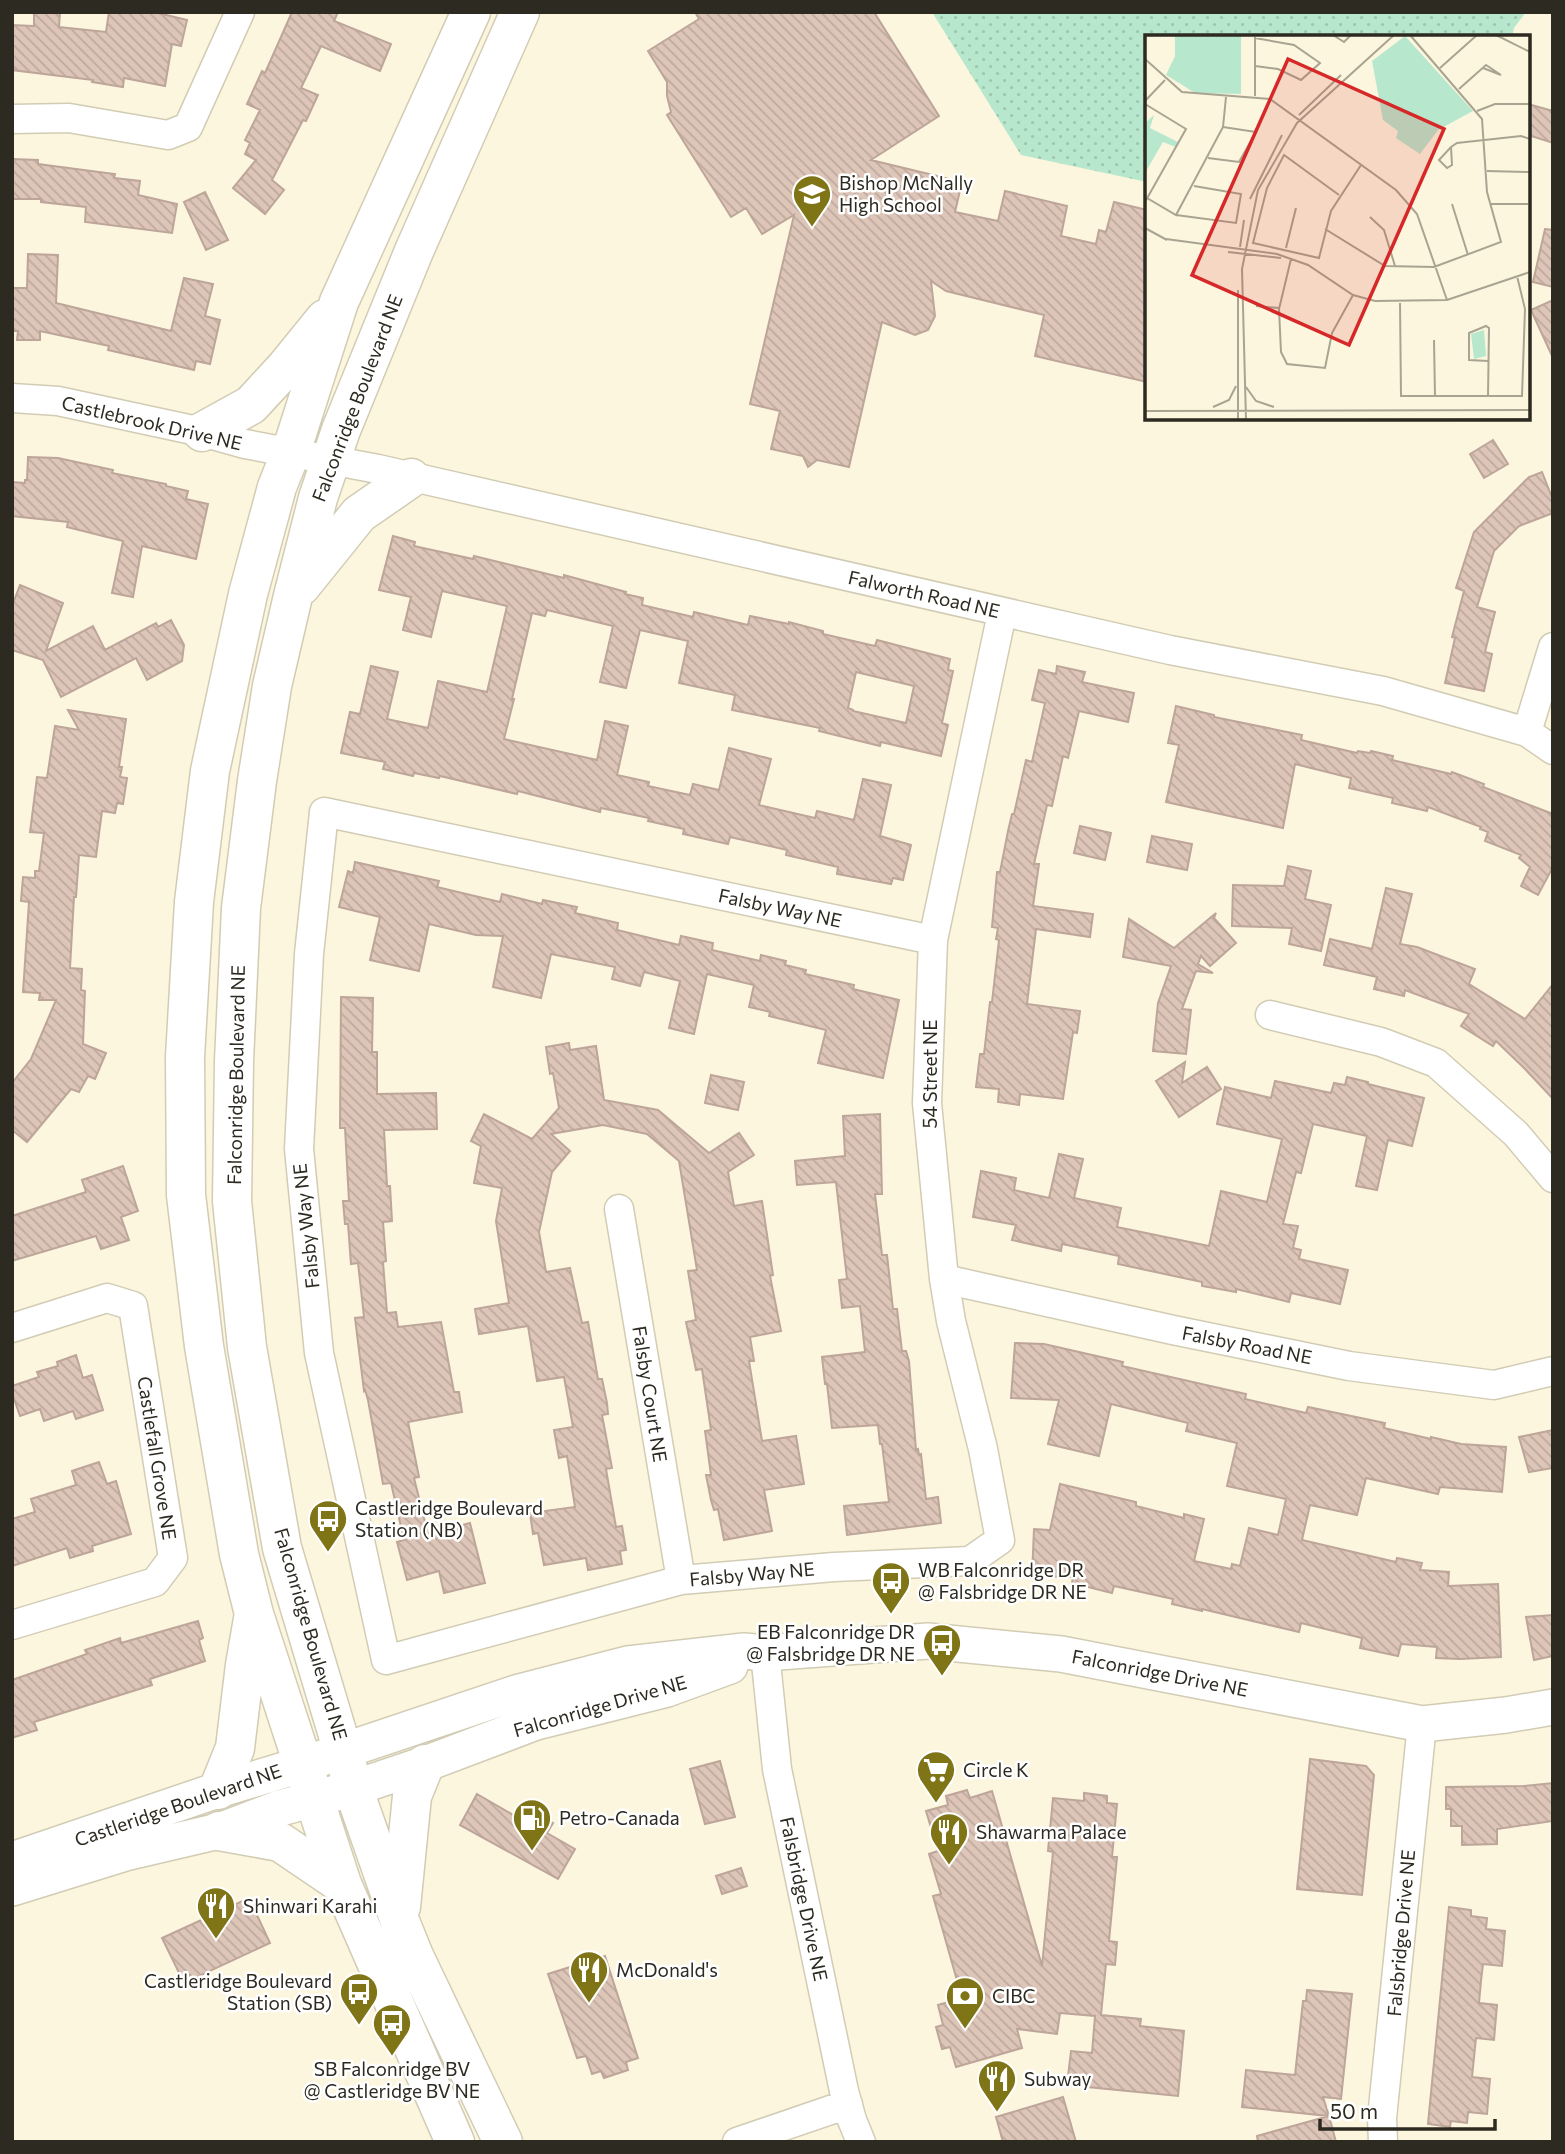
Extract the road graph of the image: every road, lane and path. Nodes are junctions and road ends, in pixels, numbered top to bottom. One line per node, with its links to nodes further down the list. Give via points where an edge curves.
1 (240, 12): 4 (street, via 188,127 168,135 69,118)
2 (471, 12): 5 (main road)
3 (520, 12): 9 (main road, Falconridge Boulevard NE, via 414,251)
4 (12, 119)
5 (339, 302): 7 (main road, via 251,405); 8 (main road)
6 (12, 398): 7 (street, Castlebrook Drive NE, via 58,401)
7 (202, 432): 8 (street, Castlebrook Drive NE)
8 (291, 452): 9 (street, Falworth Road NE); 25 (main road, via 247,594 210,771 194,902 185,1057 186,1195 204,1346 239,1554)
9 (330, 460): 10 (street, Falworth Road NE); 11 (main road, Falconridge Boulevard NE)
10 (411, 478): 11 (main road, via 359,514); 12 (street, Falworth Road NE)
11 (293, 596): 30 (main road, Falconridge Boulevard NE, via 272,686 241,908 232,1201 247,1348 282,1548)
12 (1002, 613): 14 (street, Falworth Road NE, via 1383,691); 16 (street, 54 Street NE)
13 (1553, 647): 14 (street)
14 (1527, 732): 15 (street, Falworth Road NE)
15 (1553, 750)
16 (933, 940): 20 (street, 54 Street NE, via 927,1103); 24 (street, Falsby Way NE, via 324,812 309,954 299,1149 319,1353 386,1660)
17 (1270, 1015): 18 (street, via 1381,1042 1436,1063 1516,1134)
18 (1553, 1178)
19 (619, 1209): 24 (street, Falsby Court NE)
20 (944, 1279): 22 (street, Falsby Road NE, via 1349,1366 1494,1385); 23 (street, 54 Street NE, via 1000,1541)
21 (12, 1328): 26 (street, Castlefall Grove NE, via 107,1298 133,1306 173,1558 155,1582)
22 (1553, 1371)
23 (970, 1562): 24 (street, Falsby Way NE)
24 (681, 1580)
25 (254, 1614): 32 (main road); 34 (main road, via 234,1748)
26 (12, 1625)
27 (765, 1653): 29 (street, Falconridge Drive NE, via 928,1641 1050,1653); 30 (street, Falconridge Drive NE, via 744,1651 628,1664 516,1693); 31 (street, Falconridge Drive NE, via 667,1689 536,1722); 40 (street, Falsbridge Drive NE, via 777,1769)
28 (1553, 1707): 29 (street, Falconridge Drive NE)
29 (1422, 1724): 45 (street, Falsbridge Drive NE, via 1382,2118)
30 (344, 1750): 32 (street, Castleridge Boulevard NE); 33 (main road, Falconridge Boulevard NE)
31 (425, 1764): 33 (street, Falconridge Drive NE); 39 (main road, via 412,1797)
32 (309, 1782): 33 (street, Falconridge Drive NE); 34 (street, Castleridge Boulevard NE); 35 (street, Castleridge Boulevard NE, via 277,1810); 37 (main road)
33 (354, 1788): 39 (main road, Falconridge Boulevard NE)
34 (218, 1790): 36 (street, Castleridge Boulevard NE)
35 (219, 1831): 37 (main road, via 280,1842); 38 (street, Castleridge Boulevard NE, via 125,1853)
36 (12, 1860)
37 (342, 1884): 41 (main road)
38 (12, 1888)
39 (399, 1919): 42 (main road, Falconridge Boulevard NE)
40 (848, 2104): 43 (street); 44 (street, Falsbridge Drive NE)
41 (455, 2142)
42 (503, 2142)
43 (737, 2142)
44 (861, 2142)
45 (1384, 2142)

